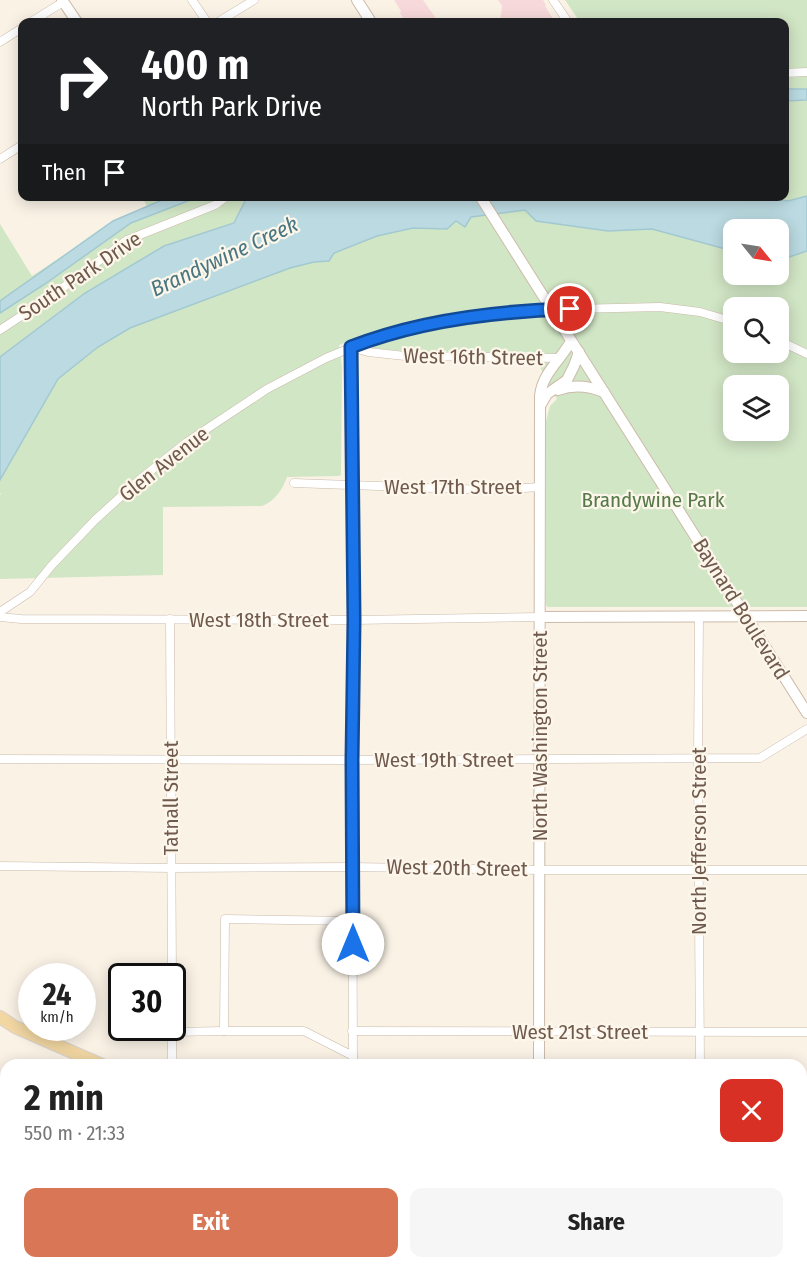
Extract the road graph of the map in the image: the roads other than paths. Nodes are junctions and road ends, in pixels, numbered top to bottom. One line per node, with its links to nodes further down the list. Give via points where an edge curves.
1 (192, 0): 8 (street)
2 (254, 0): 9 (street)
3 (357, 0): 10 (street)
4 (553, 0): 11 (street)
5 (63, 1): 6 (street); 7 (street)
6 (37, 18)
7 (74, 18)
8 (204, 18)
9 (225, 18)
10 (368, 18)
11 (565, 18)
12 (18, 31): 13 (street)
13 (0, 42)
14 (807, 72): 15 (street)
15 (789, 73)
16 (18, 148): 17 (street)
17 (0, 159)
18 (220, 201): 21 (street, South Park Drive, via 127,240)
19 (483, 201): 22 (street, bridge)
20 (723, 319): 24 (street, Glen Avenue, via 660,307 529,310 459,318)
21 (0, 330)
22 (571, 341): 25 (street); 27 (street, North Washington Street)
23 (789, 345): 26 (street)
24 (351, 347): 27 (street, West 16th Street, via 405,356); 32 (street); 34 (street, Glen Avenue, via 267,389 181,447 95,520 30,592)
25 (579, 352): 28 (street, Baynard Boulevard); 29 (street, via 567,380)
26 (807, 354)
27 (560, 358): 30 (street, North Washington Street, via 541,387)
28 (604, 392): 29 (street, via 573,386); 36 (street, Baynard Boulevard)
29 (547, 394): 30 (street)
30 (540, 406): 33 (street, North Washington Street)
31 (294, 483): 32 (street, West 17th Street)
32 (352, 486): 33 (street, West 17th Street, via 489,490); 41 (street)
33 (540, 487): 39 (street, North Washington Street)
34 (0, 612)
35 (699, 616): 36 (street, West 18th Street); 39 (street, West 18th Street); 44 (street, North Jefferson Street)
36 (744, 616): 37 (street, West 18th Street); 42 (street, Baynard Boulevard)
37 (807, 616)
38 (0, 617): 40 (street, West 18th Street)
39 (540, 617): 41 (street, West 18th Street); 47 (street, North Washington Street)
40 (170, 619): 41 (street, West 18th Street); 46 (street, Tatnall Street)
41 (354, 620): 48 (street)
42 (807, 713)
43 (807, 729): 44 (street, West 19th Street, via 760,758)
44 (698, 758): 47 (street, West 19th Street); 52 (street, North Jefferson Street)
45 (0, 759): 46 (street, West 19th Street)
46 (171, 759): 48 (street, West 19th Street); 51 (street, Tatnall Street)
47 (540, 759): 48 (street, West 19th Street); 53 (street, North Washington Street)
48 (352, 760): 50 (street)
49 (0, 866): 51 (street, West 20th Street)
50 (352, 867): 51 (street, West 20th Street); 53 (street, West 20th Street); 55 (street)
51 (172, 868): 56 (street, Tatnall Street)
52 (700, 869): 53 (street, West 20th Street); 54 (street, West 20th Street); 62 (street, North Jefferson Street)
53 (540, 870): 61 (street, North Washington Street)
54 (807, 870)
55 (353, 921): 59 (street, via 225,919); 60 (street)
56 (172, 963)
57 (0, 1017): 65 (main road)
58 (186, 1030): 59 (street)
59 (224, 1031): 67 (street, via 304,1031)
60 (352, 1031): 61 (street, West 21st Street); 68 (street)
61 (540, 1032): 62 (street, West 21st Street); 69 (street, North Washington Street)
62 (700, 1032): 63 (street, West 21st Street); 70 (street, North Jefferson Street)
63 (807, 1032)
64 (172, 1041): 66 (street)
65 (88, 1059)
66 (172, 1059)
67 (349, 1059)
68 (352, 1059)
69 (539, 1059)
70 (700, 1059)

